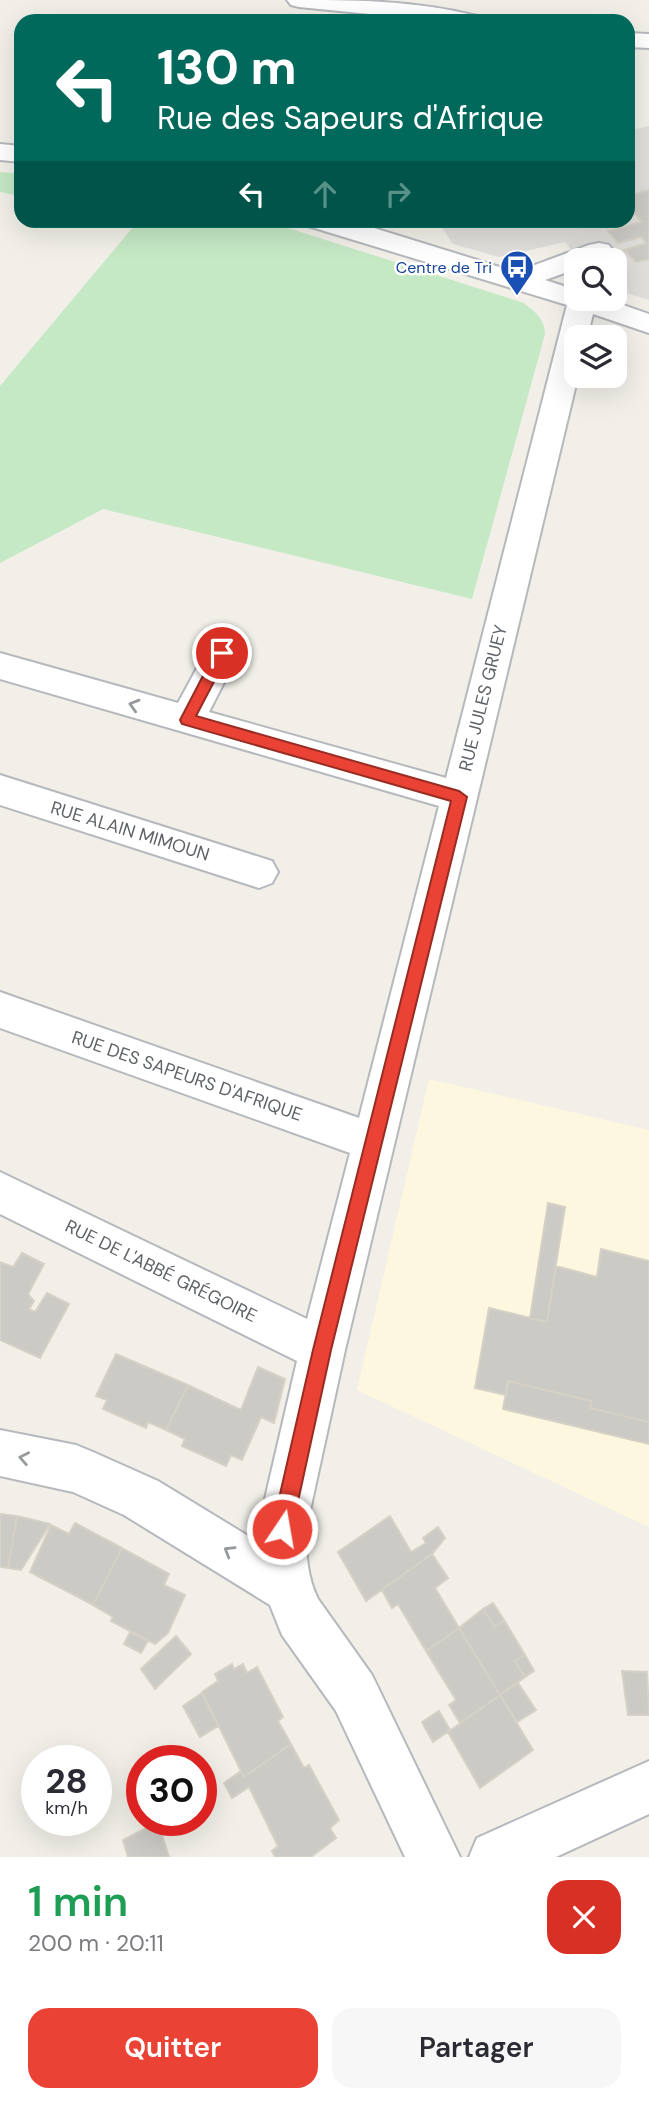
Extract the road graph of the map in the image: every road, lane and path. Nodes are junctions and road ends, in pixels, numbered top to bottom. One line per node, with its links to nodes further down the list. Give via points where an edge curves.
1 (299, 0): 2 (street)
2 (441, 14)
3 (345, 228): 5 (street)
4 (420, 228): 5 (street, via 433,233)
5 (446, 258): 7 (street)
6 (564, 264): 7 (street)
7 (517, 281): 8 (street)
8 (564, 296)
9 (575, 311): 16 (street, RUE JULES GRUEY)
10 (611, 311): 11 (street)
11 (649, 324)
12 (222, 653): 14 (street)
13 (0, 666): 14 (street, one-way to 13)
14 (187, 720): 16 (street)
15 (0, 790): 17 (street, RUE ALAIN MIMOUN)
16 (459, 797): 19 (street, RUE JULES GRUEY)
17 (259, 872)
18 (0, 1010): 19 (street, RUE DES SAPEURS D'AFRIQUE)
19 (375, 1143): 21 (street, RUE JULES GRUEY)
20 (0, 1192): 21 (street, RUE DE L'ABBÉ GRÉGOIRE)
21 (322, 1350): 23 (street, RUE JULES GRUEY, via 282,1529)
22 (0, 1454): 23 (street, one-way to 22, via 141,1498 76,1469)
23 (287, 1588): 25 (street, RUE JULES GRUEY, via 300,1617 354,1693)
24 (649, 1787): 26 (street)
25 (433, 1857)
26 (496, 1857)

